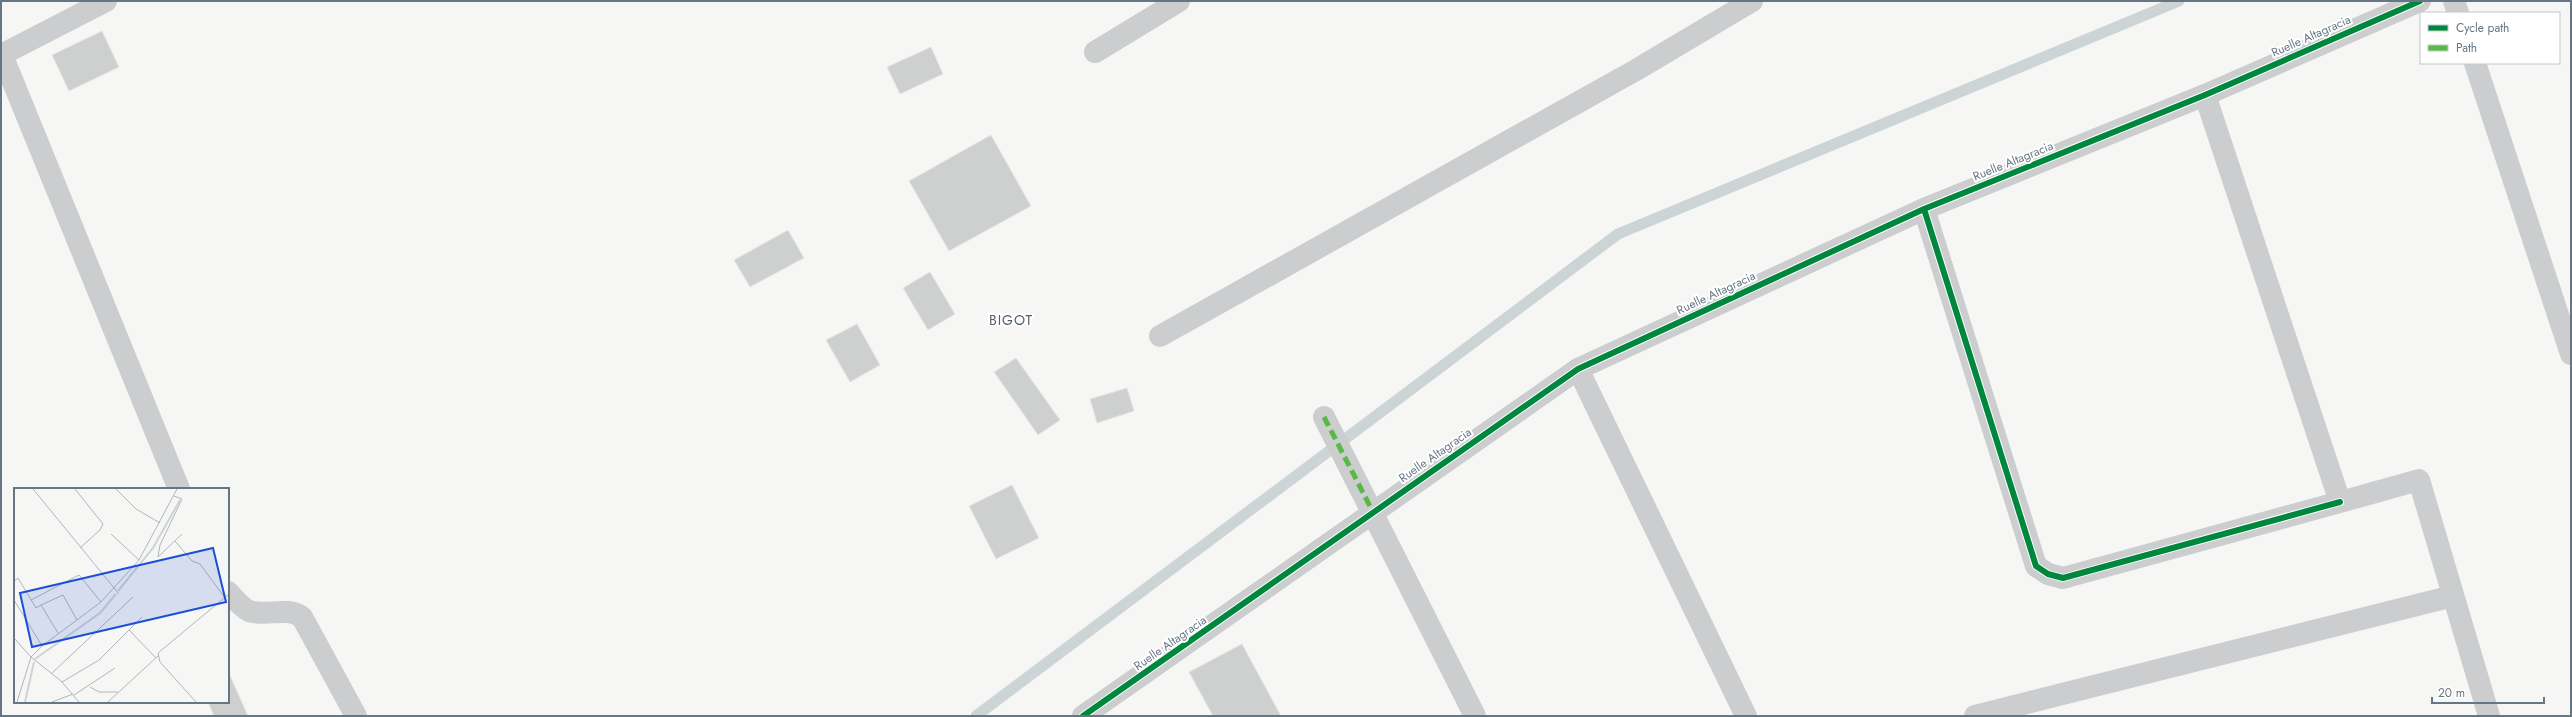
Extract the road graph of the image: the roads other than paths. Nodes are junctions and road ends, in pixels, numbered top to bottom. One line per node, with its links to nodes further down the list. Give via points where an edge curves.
1 (106, 1): 8 (street)
2 (1179, 1): 7 (street)
3 (1752, 1): 12 (street, via 1636,70)
4 (2420, 1): 10 (street, Ruelle Altagracia)
5 (2454, 1): 6 (street)
6 (2458, 12)
7 (1095, 52)
8 (1, 55): 16 (street)
9 (2475, 64): 13 (street)
10 (2205, 95): 11 (street, Ruelle Altagracia); 17 (street)
11 (1924, 209): 14 (street, Ruelle Altagracia); 17 (street, via 2036,566 2048,574 2063,578)
12 (1160, 336)
13 (2571, 354)
14 (1578, 369): 18 (street, Ruelle Altagracia); 24 (street)
15 (1324, 417): 18 (street)
16 (179, 488)
17 (2340, 502): 20 (street, via 2419,480)
18 (1373, 512): 22 (street, Ruelle Altagracia); 23 (street)
19 (229, 593): 21 (street, via 248,611 264,614 294,612 302,617)
20 (2454, 596): 25 (street); 26 (street)
21 (356, 716)
22 (1084, 716)
23 (1475, 716)
24 (1746, 716)
25 (1975, 716)
26 (2489, 716)

